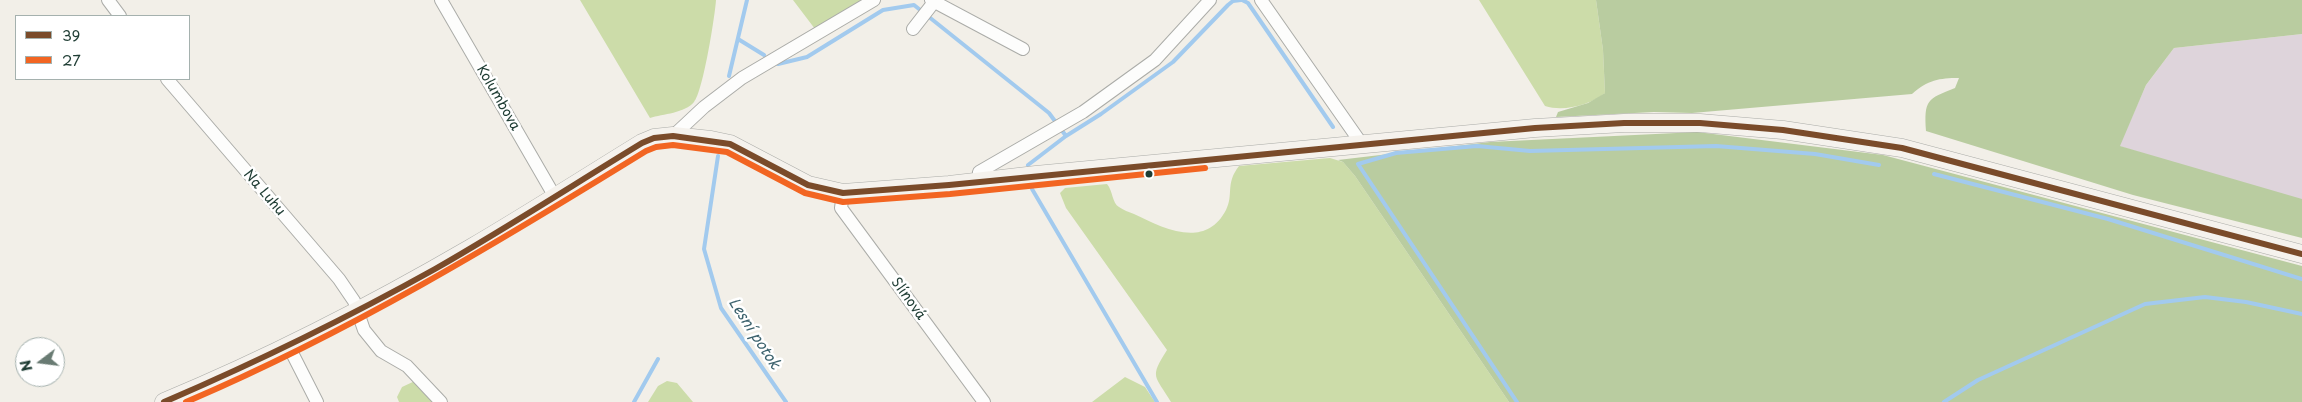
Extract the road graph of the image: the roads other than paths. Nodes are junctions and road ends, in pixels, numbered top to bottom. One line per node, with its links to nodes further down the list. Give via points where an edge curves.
1 (108, 0): 7 (street)
2 (441, 0): 14 (street, Kolumbova)
3 (874, 0): 10 (street, via 735,83)
4 (1210, 0): 12 (street, via 1154,60 1084,112 980,172)
5 (1261, 0): 11 (street)
6 (925, 12): 8 (street)
7 (119, 15)
8 (1023, 49)
9 (168, 80): 16 (street, Na Luhu, via 339,279)
10 (673, 136): 13 (street, via 730,144 808,185); 14 (street, via 642,143)
11 (1361, 144): 12 (street); 15 (street, via 1624,123 1700,123 1783,130 1902,148)
12 (978, 181): 13 (street)
13 (844, 192): 21 (street, Slínová, via 841,208)
14 (555, 197): 16 (street, via 472,248)
15 (2302, 254)
16 (357, 310): 17 (street); 20 (street, Na Luhu, via 364,330 381,350 407,366)
17 (288, 346): 18 (street); 19 (street)
18 (164, 402)
19 (317, 402)
20 (440, 402)
21 (984, 402)

